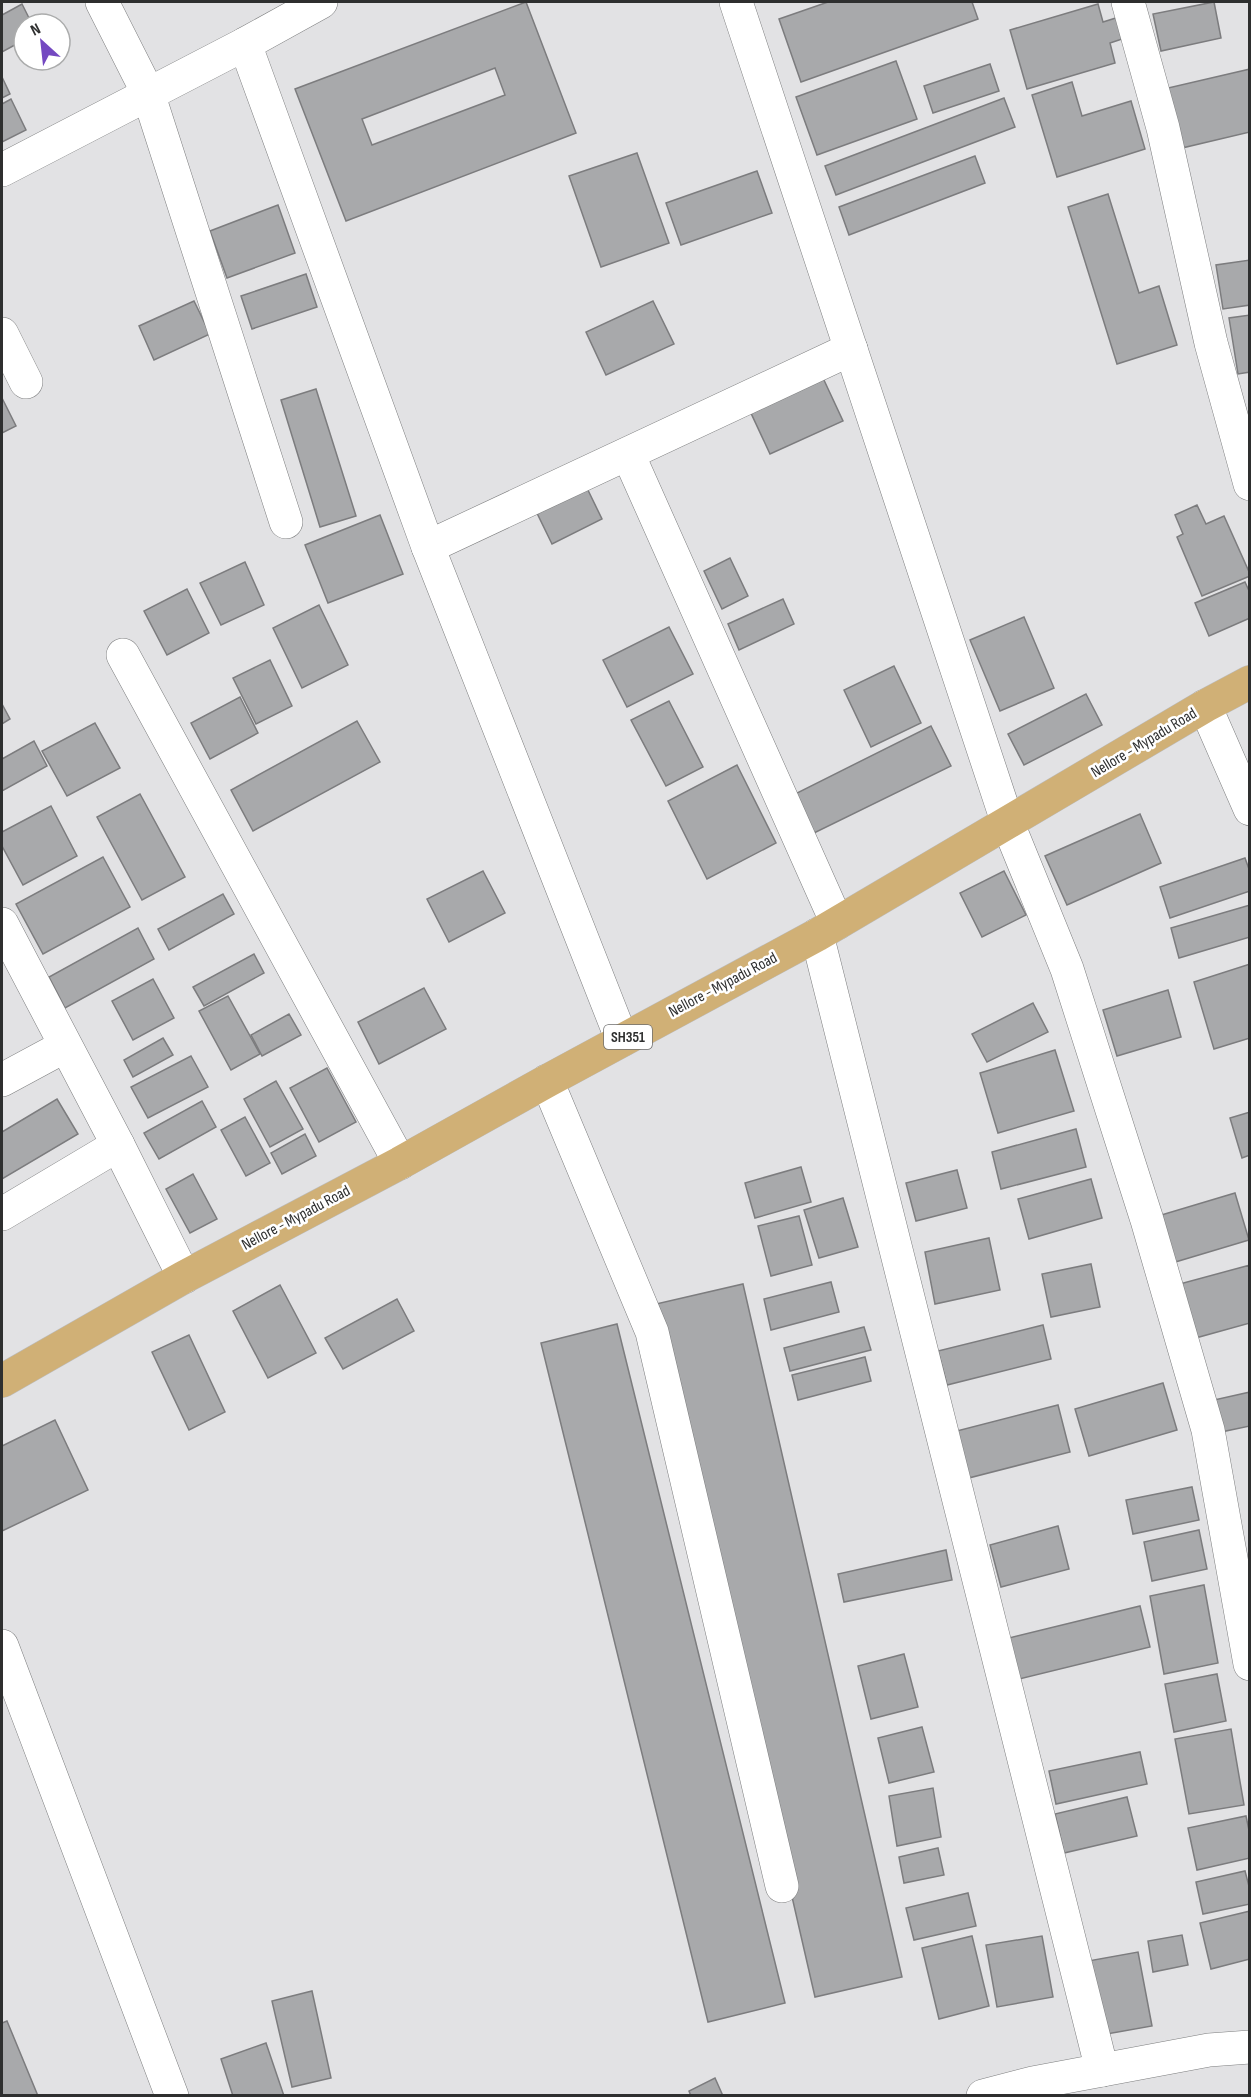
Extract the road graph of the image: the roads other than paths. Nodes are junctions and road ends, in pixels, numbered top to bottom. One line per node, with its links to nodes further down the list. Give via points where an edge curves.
1 (102, 2): 6 (street)
2 (321, 2): 5 (street)
3 (736, 2): 9 (street)
4 (1128, 2): 12 (street, via 1163,128 1211,343)
5 (245, 44): 6 (street); 14 (street)
6 (148, 93): 7 (street); 13 (street)
7 (2, 170)
8 (2, 333): 10 (street)
9 (851, 349): 11 (street); 19 (street)
10 (26, 382)
11 (628, 454): 14 (street); 21 (street)
12 (1250, 484)
13 (286, 522)
14 (428, 548): 22 (street)
15 (123, 655): 27 (street)
16 (1250, 682): 17 (main road, Nellore - Mypadu Road / SH351)
17 (1205, 706): 18 (street); 19 (main road, Nellore - Mypadu Road / SH351)
18 (1250, 808)
19 (1008, 824): 21 (main road, Nellore - Mypadu Road / SH351); 32 (street, via 1067,969 1202,1408)
20 (2, 924): 23 (street)
21 (827, 929): 22 (main road, Nellore - Mypadu Road / SH351); 35 (street)
22 (622, 1040): 25 (main road, Nellore - Mypadu Road / SH351)
23 (65, 1046): 24 (street); 26 (street)
24 (2, 1080)
25 (547, 1081): 27 (main road, Nellore - Mypadu Road / SH351); 33 (street, via 652,1332)
26 (118, 1145): 28 (street); 29 (street)
27 (400, 1163): 29 (main road, Nellore - Mypadu Road / SH351)
28 (2, 1214)
29 (184, 1277): 30 (main road, Nellore - Mypadu Road / SH351)
30 (2, 1381)
31 (2, 1646): 36 (street)
32 (1250, 1664)
33 (782, 1886)
34 (1250, 2047): 35 (street, via 1209,2050)
35 (1102, 2070): 37 (street)
36 (172, 2096)
37 (983, 2096)

